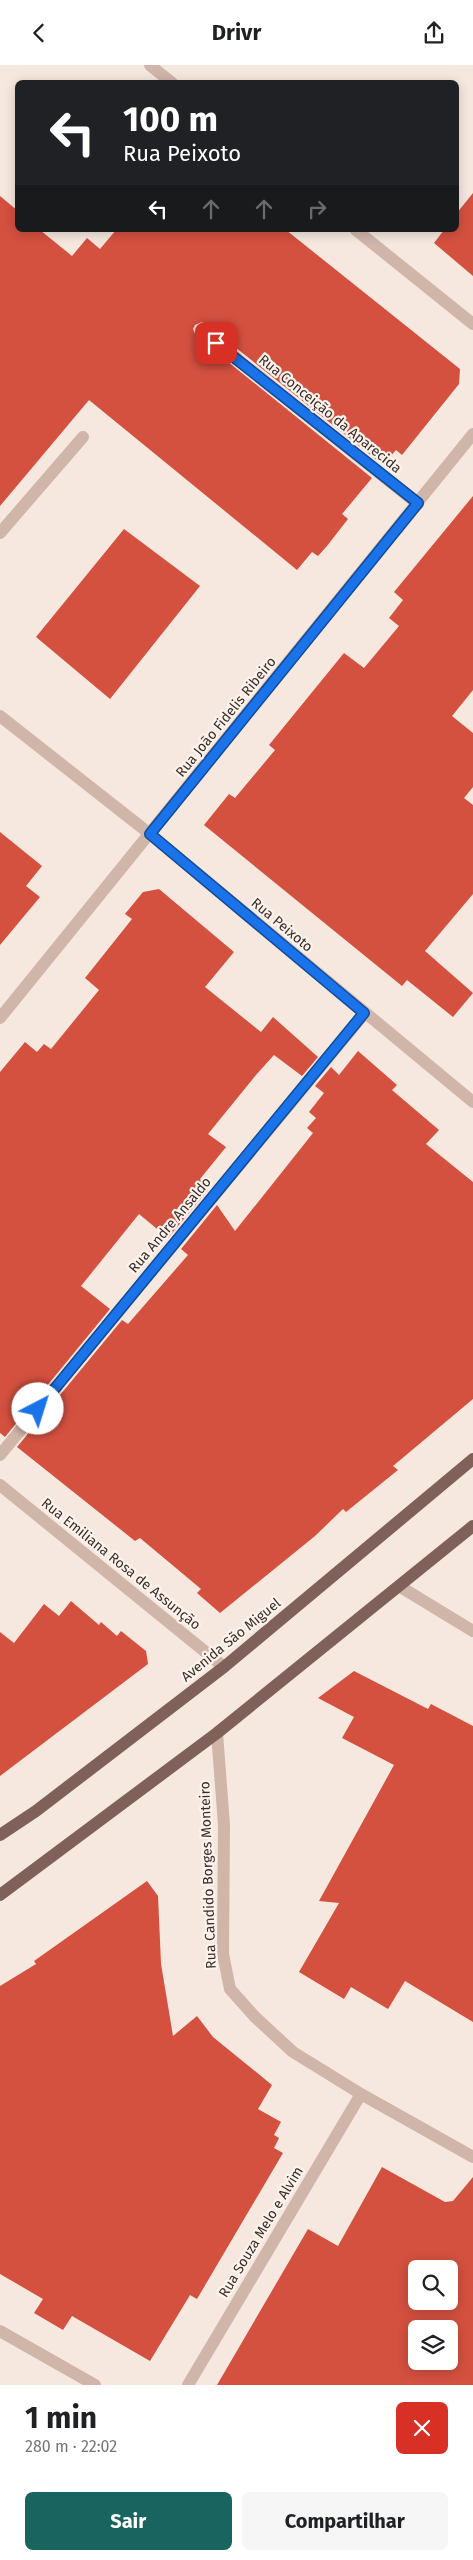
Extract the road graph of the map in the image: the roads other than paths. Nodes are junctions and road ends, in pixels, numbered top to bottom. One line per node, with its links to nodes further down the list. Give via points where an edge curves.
1 (150, 65): 2 (street)
2 (168, 80)
3 (358, 232): 4 (street)
4 (473, 324)
5 (201, 330): 8 (street, Rua Conceição da Aparecida)
6 (473, 434): 8 (street, Rua João Fidelis Ribeiro)
7 (83, 437): 9 (street)
8 (418, 503): 11 (street, Rua João Fidelis Ribeiro)
9 (0, 533)
10 (0, 716): 11 (street, Rua Peixoto)
11 (150, 834): 12 (street, Rua Peixoto); 13 (street, Rua João Fidelis Ribeiro)
12 (364, 1013): 14 (street, Rua Peixoto); 15 (street, Rua Andre Ansaldo)
13 (0, 1018)
14 (473, 1102)
15 (0, 1455)
16 (473, 1459): 21 (main road, Avenida São Miguel)
17 (0, 1485): 21 (street, Rua Emiliana Rosa de Assunção)
18 (473, 1526): 19 (main road)
19 (399, 1586): 20 (street); 22 (main road)
20 (473, 1631)
21 (224, 1667): 23 (main road, Avenida São Miguel)
22 (217, 1733): 24 (main road); 25 (street, Rua Candido Borges Monteiro, via 224,1825 224,1954 230,1989 276,2039)
23 (0, 1835)
24 (0, 1895)
25 (361, 2094): 26 (street, Rua Candido Borges Monteiro); 29 (street, Rua Souza Melo e Alvim)
26 (473, 2157)
27 (0, 2331): 28 (street)
28 (95, 2385)
29 (188, 2385)

